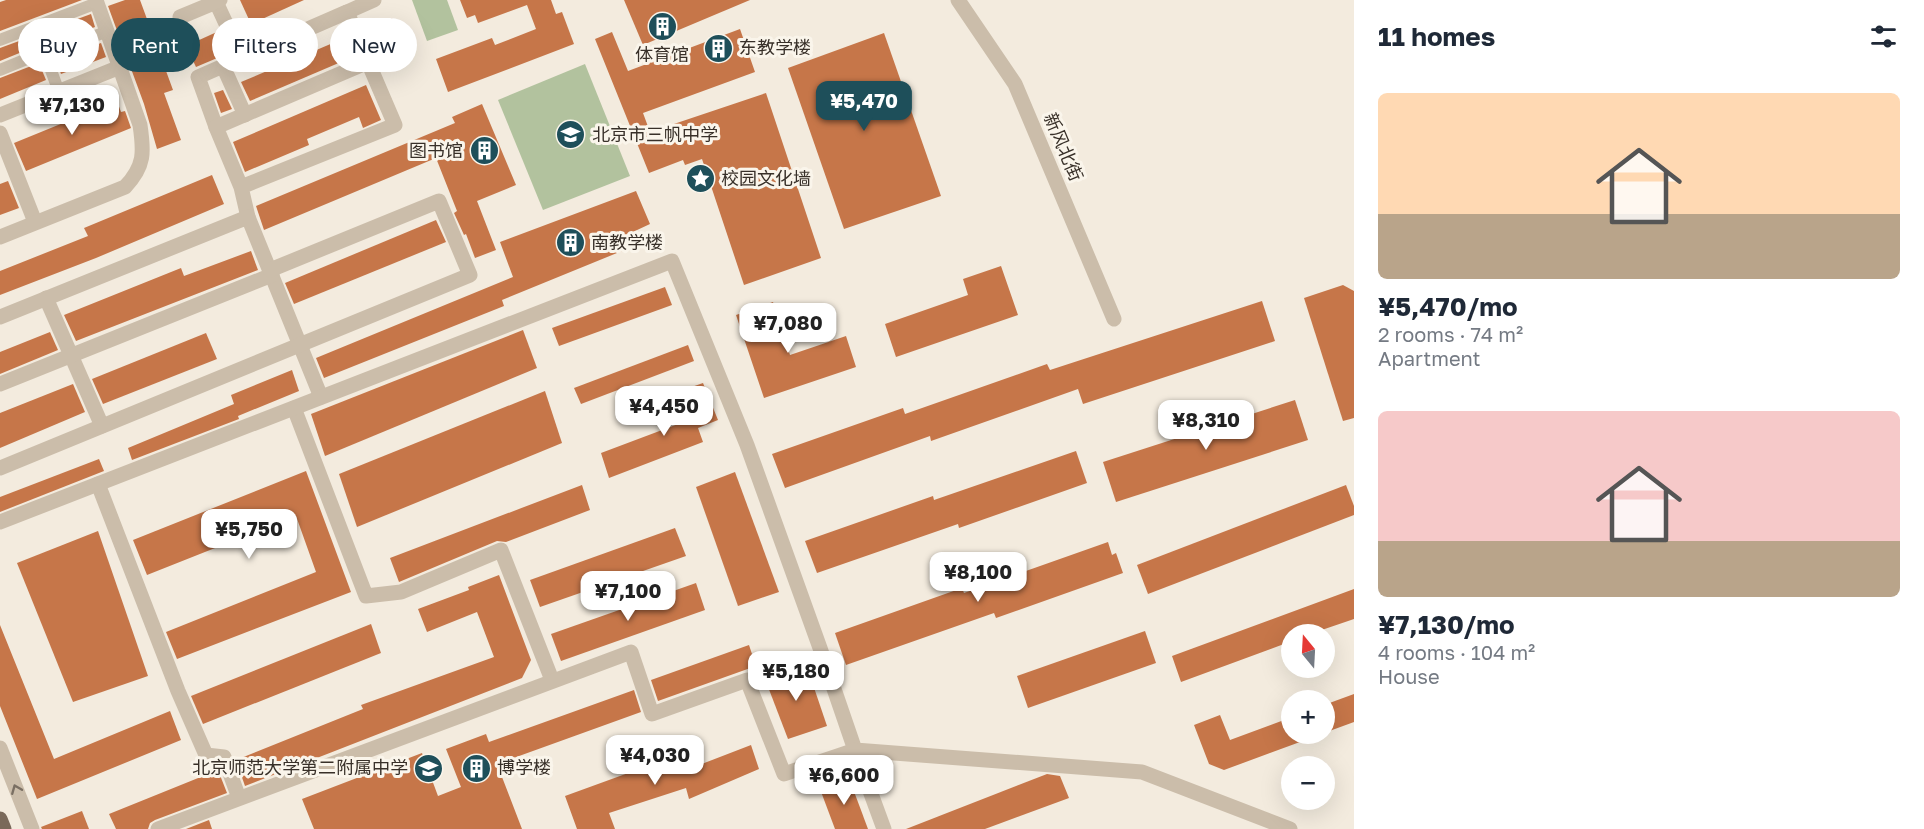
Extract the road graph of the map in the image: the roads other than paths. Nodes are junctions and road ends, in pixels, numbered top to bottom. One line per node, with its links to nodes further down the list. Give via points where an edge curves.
1 (374, 0): 5 (street)
2 (958, 0): 38 (street, 新风北街, via 1015,84)
3 (218, 1): 6 (street); 8 (street)
4 (98, 3): 7 (street); 11 (street)
5 (347, 12): 9 (street); 10 (street)
6 (180, 17)
7 (59, 18)
8 (225, 18)
9 (350, 18)
10 (318, 25)
11 (108, 31): 13 (street); 15 (street)
12 (18, 33): 14 (street)
13 (99, 34)
14 (0, 40)
15 (111, 40)
16 (18, 63): 17 (street)
17 (0, 69)
18 (111, 71): 25 (street)
19 (212, 71): 28 (street, via 198,77)
20 (52, 72): 25 (street)
21 (122, 72): 33 (street, via 143,141 137,175 125,187)
22 (226, 72): 27 (street)
23 (345, 72): 27 (street)
24 (372, 72): 31 (street, via 395,125)
25 (59, 92): 26 (street)
26 (0, 115)
27 (245, 115): 28 (street)
28 (216, 127): 31 (street)
29 (0, 133): 30 (street)
30 (5, 162): 33 (street)
31 (241, 187): 32 (street)
32 (249, 217): 35 (street); 36 (street)
33 (36, 222): 34 (street)
34 (0, 237)
35 (271, 273): 39 (street); 39 (street, via 439,201 470,275); 40 (street)
36 (46, 298): 37 (street); 40 (street)
37 (0, 317)
38 (1114, 319)
39 (300, 346): 42 (street); 44 (street)
40 (71, 354): 41 (street); 44 (street)
41 (0, 384)
42 (321, 397): 43 (street); 50 (street, via 672,261 747,445)
43 (294, 408): 46 (street); 48 (street, via 366,596 401,592 501,550)
44 (102, 426): 45 (street)
45 (0, 468)
46 (98, 484): 47 (street); 51 (street, via 206,755 225,757)
47 (0, 522)
48 (552, 680): 50 (street, via 631,651 652,714 747,680 784,774); 51 (street)
49 (0, 748): 54 (street, one-way to 49)
50 (855, 750): 56 (street); 57 (street, via 1142,772)
51 (239, 798): 55 (street)
52 (0, 819): 53 (main road)
53 (4, 829)
54 (32, 829)
55 (158, 829)
56 (884, 829)
57 (1290, 829)

